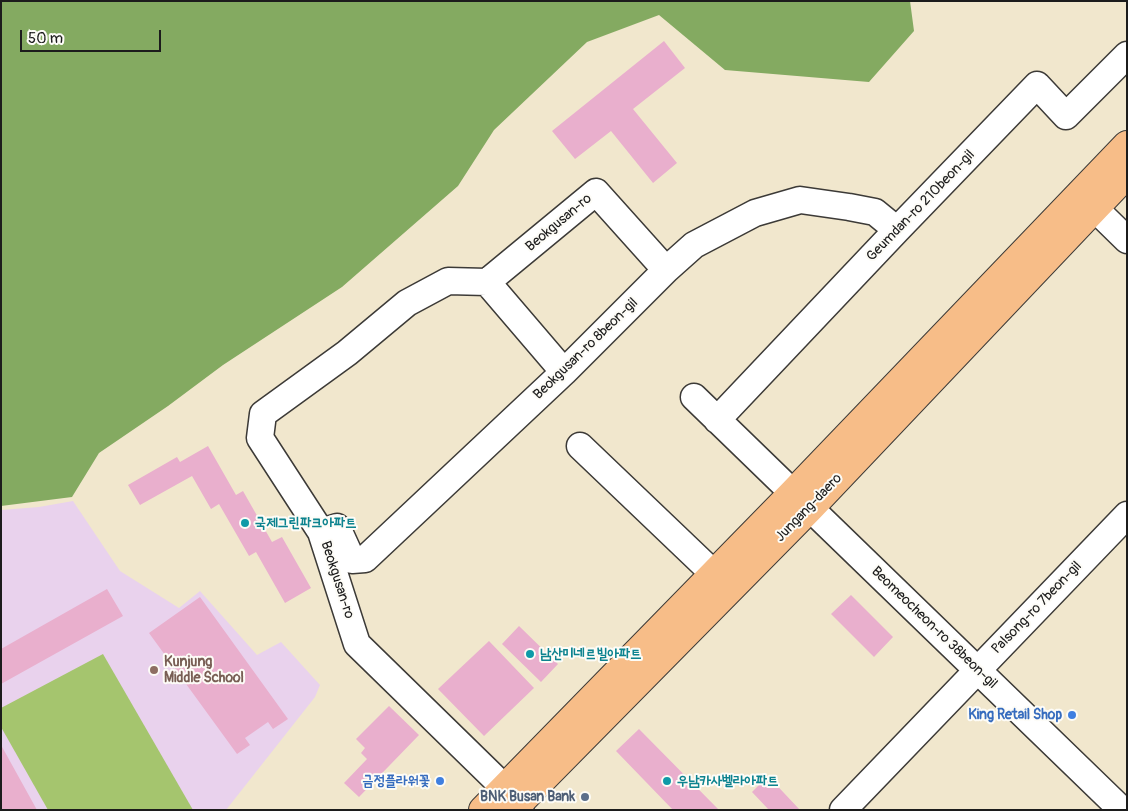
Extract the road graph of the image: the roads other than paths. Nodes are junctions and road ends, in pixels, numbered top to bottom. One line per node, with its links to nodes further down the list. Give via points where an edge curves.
1 (1127, 55): 5 (street, Geumdan-ro 210beon-gil, via 1066,116 1037,86)
2 (1127, 145): 4 (main road, Jungang-daero)
3 (1127, 174): 4 (main road, Jungang-daero)
4 (1087, 201): 6 (street); 13 (main road, Jungang-daero)
5 (897, 230): 7 (street, Beokgusan-ro 8beon-gil, via 875,212 800,200 754,213 694,245); 11 (street, Geumdan-ro 210beon-gil)
6 (1127, 240)
7 (666, 270): 8 (street, Beokgusan-ro, via 596,192); 9 (street, Beokgusan-ro 8beon-gil)
8 (487, 282): 9 (street); 15 (street, Beokgusan-ro, via 448,281 407,303 348,353 263,414 260,438)
9 (564, 372): 15 (street, Beokgusan-ro 8beon-gil, via 365,559 352,560 337,527)
10 (694, 397): 11 (street, Jungang-daero)
11 (718, 420): 13 (street, Jungang-daero)
12 (580, 446): 16 (street)
13 (801, 500): 16 (main road, Jungang-daero); 17 (street, Beomeocheon-ro 38beon-gil); 18 (main road, Jungang-daero)
14 (1124, 523): 17 (street, Palsong-ro 7beon-gil)
15 (321, 532): 18 (street, Beokgusan-ro, via 357,644)
16 (713, 573): 18 (main road, Jungang-daero)
17 (978, 670): 20 (street, Palsong-ro 7beon-gil); 21 (street, Beomeocheon-ro 38beon-gil)
18 (516, 803): 19 (main road, Jungang-daero)
19 (483, 810)
20 (843, 810)
21 (1122, 810)

